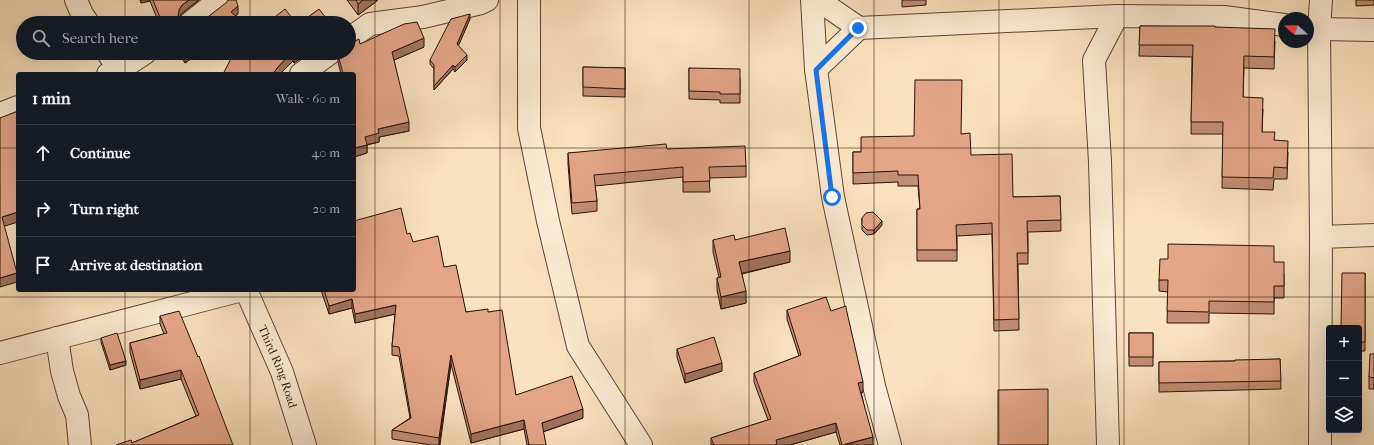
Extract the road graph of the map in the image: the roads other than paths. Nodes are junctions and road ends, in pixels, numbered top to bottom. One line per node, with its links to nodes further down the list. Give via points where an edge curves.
1 (76, 0): 8 (street)
2 (219, 0): 9 (street)
3 (487, 0): 15 (street, via 423,17 370,24)
4 (528, 0): 31 (street, via 529,128 578,346)
5 (812, 0): 19 (street)
6 (818, 0): 12 (street)
7 (1322, 0): 13 (street)
8 (83, 16)
9 (199, 16)
10 (1117, 16): 11 (street, via 1224,17); 12 (street); 33 (street, via 1094,60)
11 (1278, 24)
12 (858, 28): 19 (street)
13 (1314, 29): 14 (street); 24 (street)
14 (1374, 30)
15 (356, 34)
16 (131, 60): 18 (street)
17 (320, 60): 20 (street)
18 (115, 68)
19 (816, 70): 32 (street, via 832,197 874,386)
20 (304, 72)
21 (16, 108): 22 (street)
22 (0, 114)
23 (1374, 235): 24 (street)
24 (1321, 237): 34 (street)
25 (234, 292): 27 (street)
26 (247, 292): 30 (street, Third Ring Road, via 282,372)
27 (57, 338): 28 (street); 29 (street, via 62,372 77,415)
28 (0, 353)
29 (80, 445)
30 (306, 445)
31 (641, 445)
32 (890, 445)
33 (1108, 445)
34 (1320, 445)

